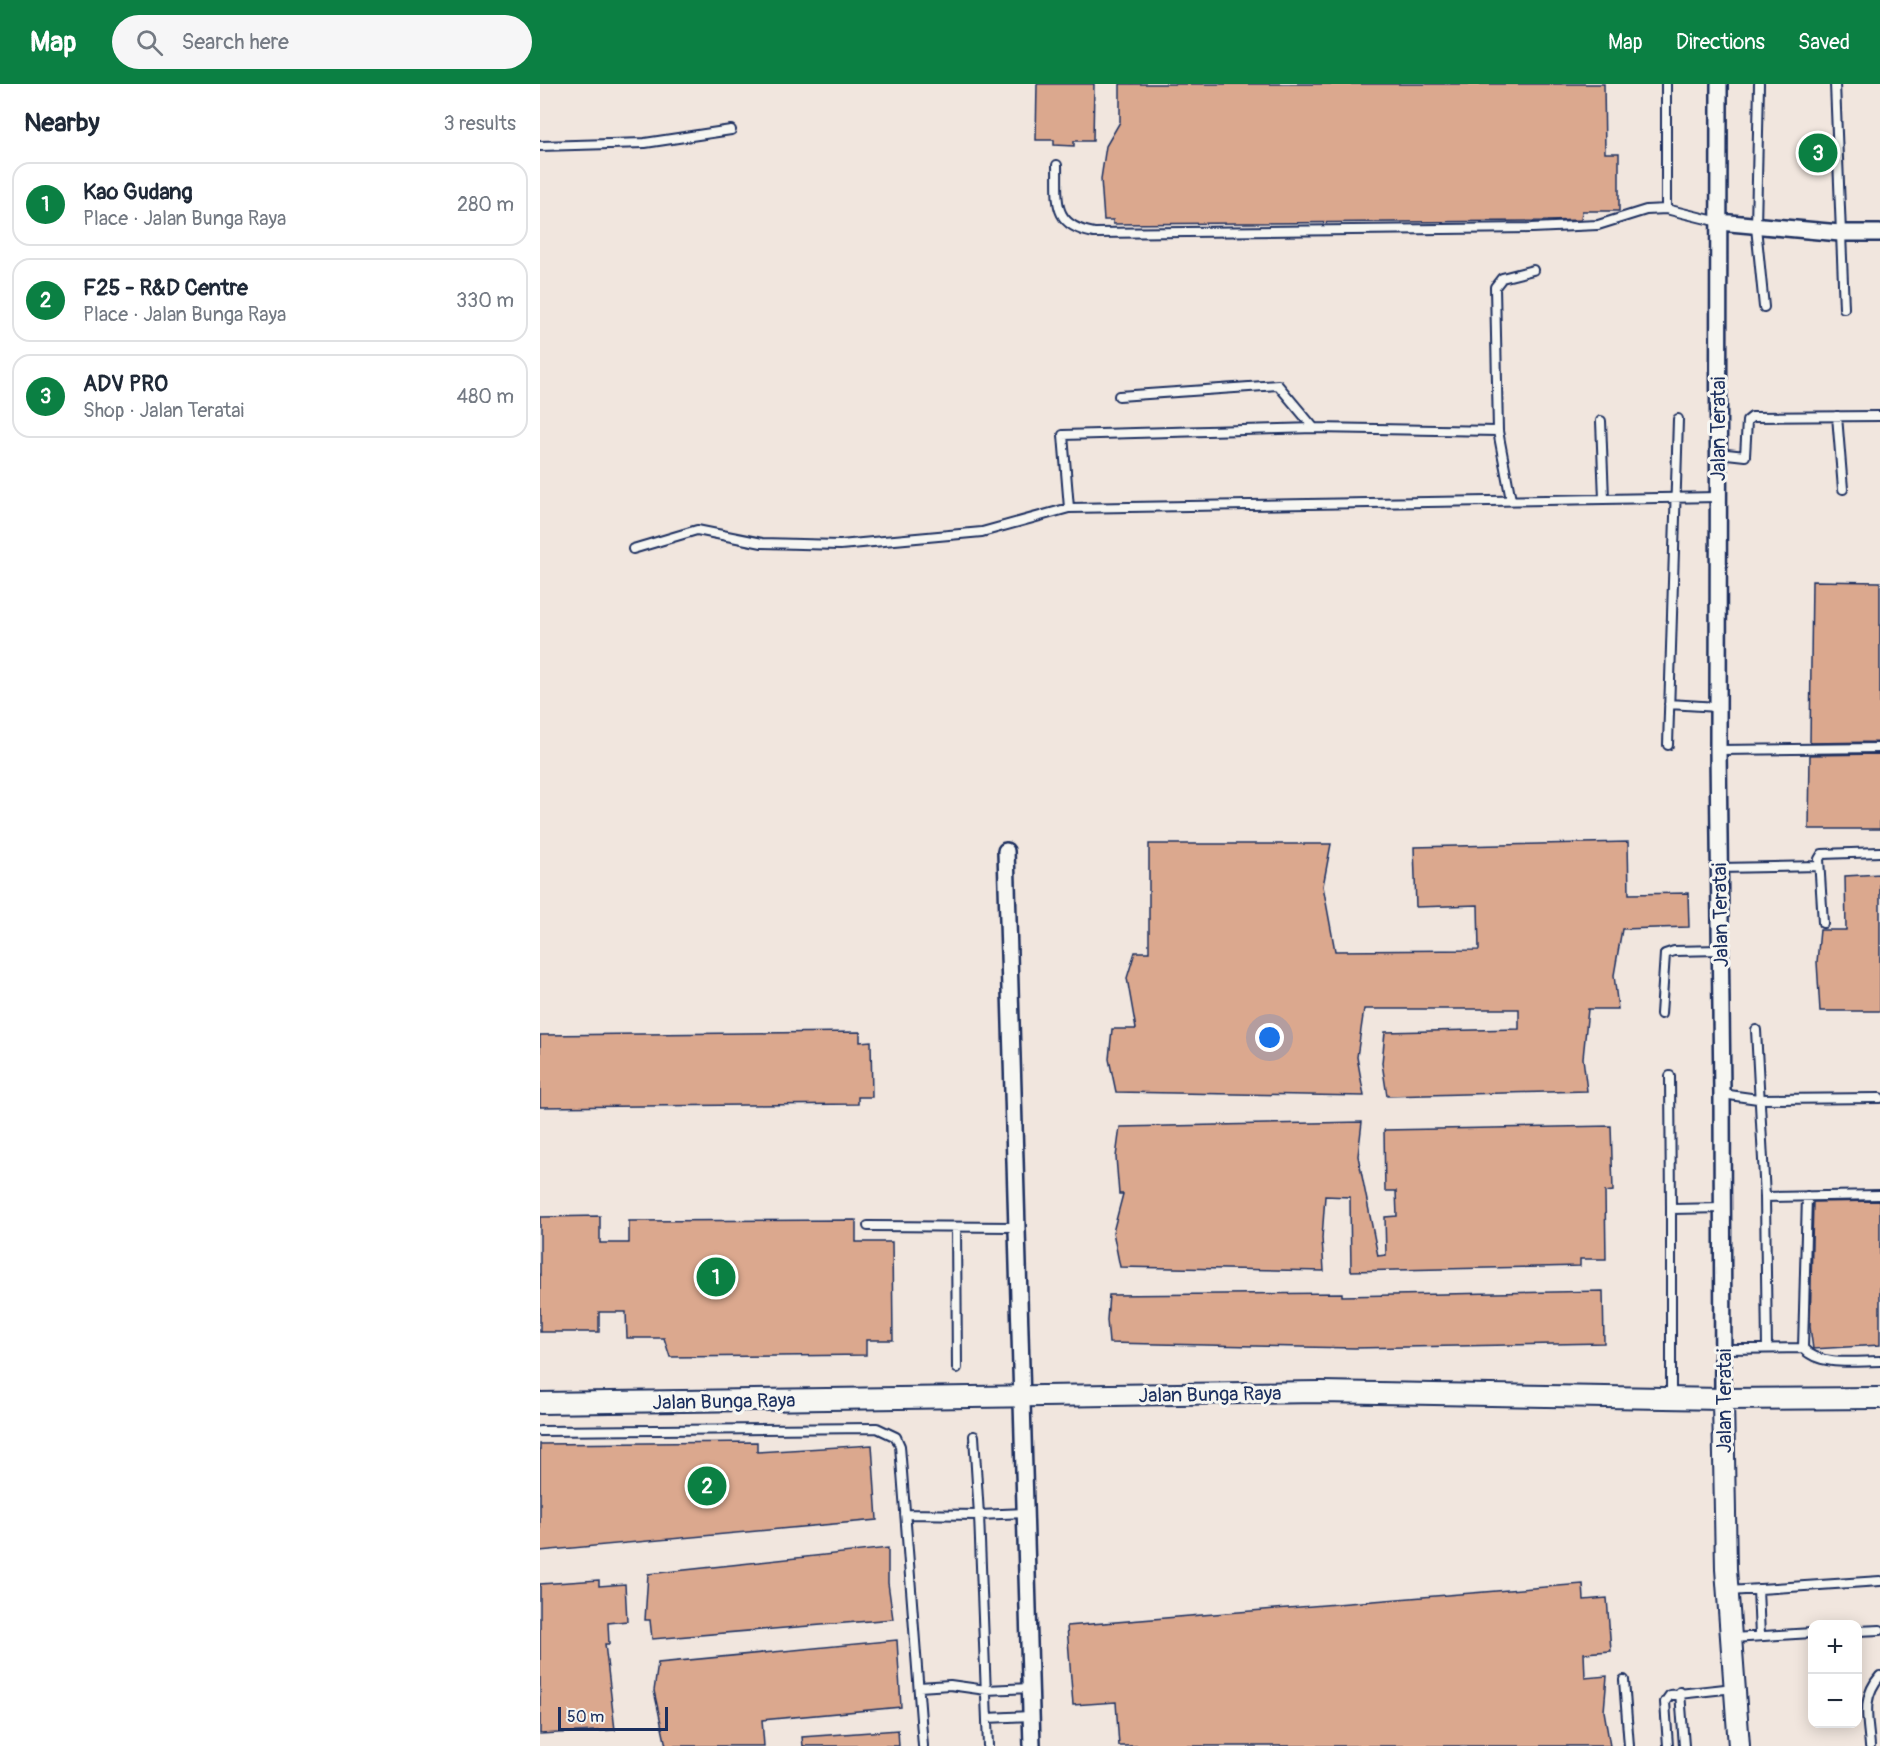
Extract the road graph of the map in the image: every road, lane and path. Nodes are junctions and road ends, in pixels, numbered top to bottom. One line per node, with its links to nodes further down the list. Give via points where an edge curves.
1 (1666, 84): 8 (lane)
2 (1719, 84): 9 (street, Jalan Teratai)
3 (1759, 84): 10 (lane)
4 (1835, 84): 11 (lane)
5 (731, 130): 6 (lane, via 645,143)
6 (540, 146)
7 (1057, 165): 8 (lane, via 1058,208 1063,219 1080,230 1094,233 1532,228 1598,225 1646,210)
8 (1666, 209): 9 (lane)
9 (1719, 222): 10 (street); 23 (street, Jalan Teratai)
10 (1756, 227): 11 (street); 14 (lane)
11 (1840, 233): 12 (street); 15 (lane)
12 (1880, 233)
13 (1533, 270): 22 (lane, via 1502,278 1495,287)
14 (1764, 307)
15 (1844, 308)
16 (1119, 396): 21 (lane, via 1278,385)
17 (1837, 416): 18 (lane); 23 (lane, via 1752,417 1747,421 1745,456); 24 (lane)
18 (1880, 416)
19 (1678, 419): 26 (lane)
20 (1601, 421): 27 (lane)
21 (1314, 428): 22 (lane); 29 (lane, via 1063,435)
22 (1498, 431): 28 (lane)
23 (1718, 453): 25 (street, Jalan Teratai)
24 (1843, 489)
25 (1718, 496): 26 (lane); 32 (street, Jalan Teratai)
26 (1674, 497): 27 (lane); 31 (lane)
27 (1605, 498): 28 (lane)
28 (1511, 500): 29 (lane)
29 (1069, 508): 30 (lane, via 982,532 840,545 762,543 698,530)
30 (633, 549)
31 (1669, 704): 32 (lane); 33 (lane)
32 (1718, 707): 35 (street, Jalan Teratai)
33 (1668, 745)
34 (1880, 748): 35 (lane)
35 (1718, 750): 39 (street, Jalan Teratai)
36 (1006, 851): 55 (street)
37 (1880, 852): 38 (lane, via 1823,853)
38 (1819, 866): 39 (lane); 40 (lane)
39 (1719, 868): 41 (street, Jalan Teratai)
40 (1822, 923)
41 (1720, 950): 42 (lane, via 1665,954); 45 (street, Jalan Teratai)
42 (1661, 1014)
43 (1756, 1030): 46 (lane)
44 (1670, 1076): 52 (lane)
45 (1722, 1094): 46 (lane); 51 (street, Jalan Teratai)
46 (1758, 1098): 47 (lane); 50 (lane)
47 (1880, 1098)
48 (1880, 1195): 49 (lane)
49 (1807, 1196): 50 (lane); 57 (lane)
50 (1765, 1197): 56 (lane)
51 (1723, 1208): 52 (lane); 58 (street, Jalan Teratai)
52 (1671, 1209): 62 (lane)
53 (868, 1226): 54 (lane)
54 (956, 1227): 55 (lane); 60 (lane)
55 (1017, 1227): 61 (street)
56 (1767, 1348): 57 (lane); 58 (lane)
57 (1803, 1348): 59 (lane, via 1822,1360)
58 (1723, 1349): 64 (street, Jalan Teratai)
59 (1880, 1361)
60 (957, 1368)
61 (1023, 1397): 62 (street, Jalan Bunga Raya, via 1322,1392); 65 (street, Jalan Bunga Raya); 68 (street)
62 (1671, 1398): 64 (street, Jalan Bunga Raya)
63 (1880, 1398): 64 (street, Jalan Bunga Raya)
64 (1723, 1399): 73 (street, Jalan Teratai)
65 (540, 1403)
66 (540, 1431): 69 (lane, via 877,1428 897,1437 900,1446)
67 (974, 1436): 70 (lane)
68 (1026, 1513): 70 (lane); 82 (street)
69 (904, 1514): 70 (lane); 81 (lane)
70 (979, 1515): 84 (lane)
71 (1880, 1581): 72 (lane)
72 (1758, 1589): 73 (lane); 77 (lane)
73 (1727, 1591): 78 (street, Jalan Teratai)
74 (1880, 1630): 75 (lane)
75 (1862, 1631)
76 (1808, 1633): 77 (lane)
77 (1760, 1636): 78 (lane)
78 (1731, 1638): 83 (street, Jalan Teratai)
79 (1880, 1676): 95 (lane, via 1869,1689 1867,1701)
80 (1624, 1680): 91 (lane)
81 (919, 1687): 84 (lane, via 950,1685); 88 (lane)
82 (1030, 1688): 84 (lane); 86 (street)
83 (1734, 1688): 85 (lane); 94 (street, Jalan Teratai)
84 (986, 1690): 87 (lane)
85 (1680, 1692): 92 (lane, via 1665,1701); 93 (lane)
86 (1031, 1716): 87 (lane); 90 (street)
87 (987, 1718): 89 (lane)
88 (922, 1746)
89 (988, 1746)
90 (1032, 1746)
91 (1629, 1746)
92 (1668, 1746)
93 (1684, 1746)
94 (1739, 1746)
95 (1870, 1746)

